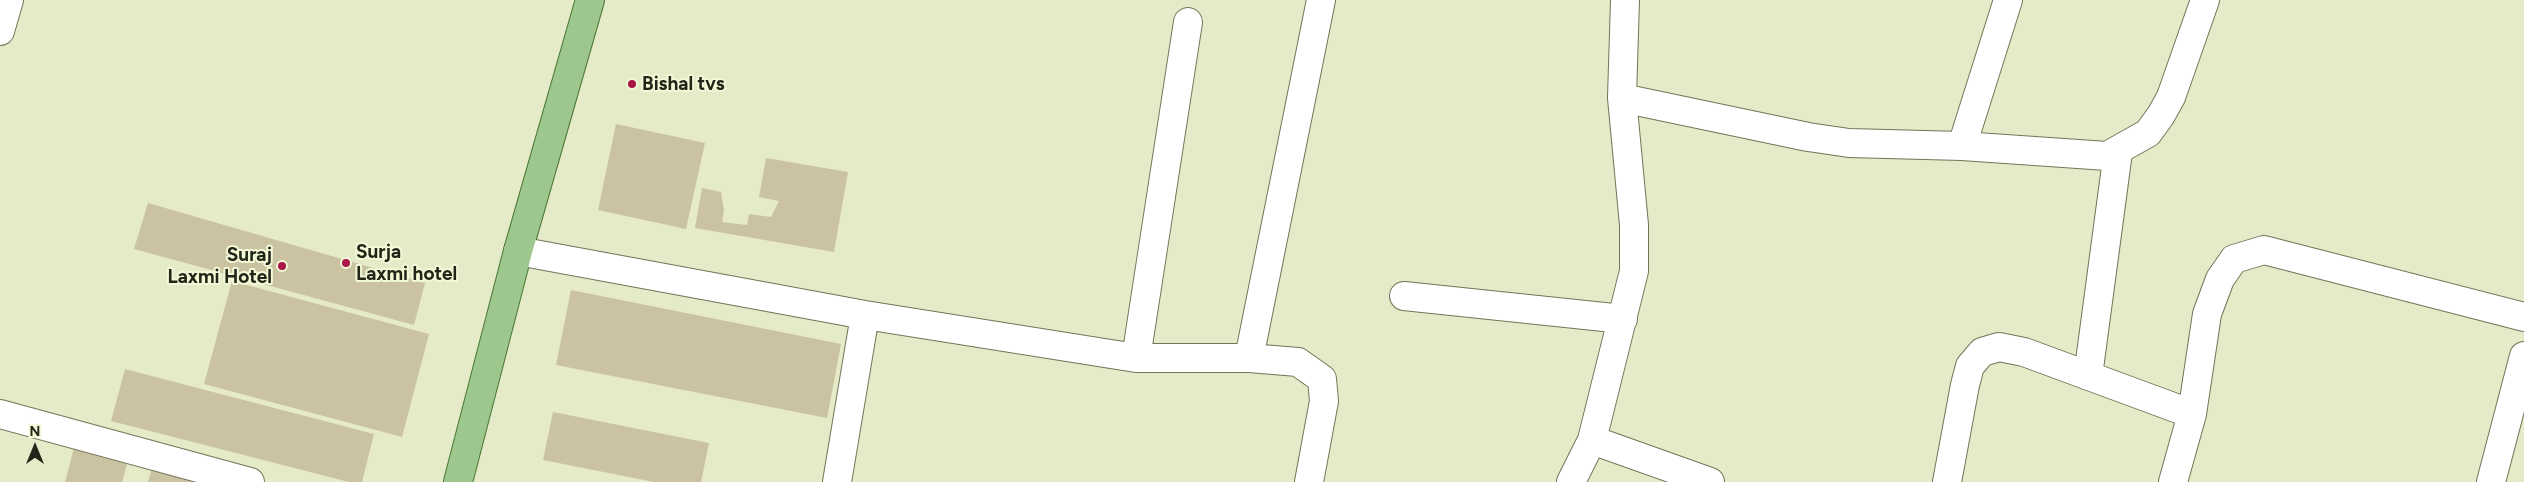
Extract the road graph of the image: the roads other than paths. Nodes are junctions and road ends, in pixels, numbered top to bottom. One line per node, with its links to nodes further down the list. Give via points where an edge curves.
1 (9, 0): 8 (street)
2 (590, 0): 12 (main road)
3 (1321, 0): 19 (street)
4 (1625, 0): 9 (street)
5 (2008, 0): 10 (street)
6 (2205, 0): 11 (street, via 2171,97 2161,115 2148,133)
7 (1188, 22): 18 (street)
8 (0, 31)
9 (1622, 98): 10 (street, via 1849,143); 16 (street, via 1634,225 1634,271)
10 (1962, 146): 11 (street, via 2107,156)
11 (2118, 152): 20 (street)
12 (518, 251): 14 (street); 26 (main road)
13 (1404, 296): 16 (street)
14 (865, 315): 18 (street); 27 (street)
15 (2524, 317): 22 (street, via 2264,250 2234,259 2220,279 2208,314)
16 (1623, 319): 23 (street)
17 (2524, 356): 24 (street)
18 (1136, 358): 19 (street)
19 (1250, 358): 28 (street, via 1298,362 1322,379 1324,401)
20 (2088, 376): 22 (street); 31 (street, via 2024,352 2000,347 1982,352 1970,366)
21 (0, 414): 25 (street)
22 (2192, 414): 32 (street)
23 (1592, 440): 29 (street); 30 (street)
24 (2499, 480)
25 (250, 482)
26 (458, 482)
27 (837, 482)
28 (1309, 482)
29 (1571, 482)
30 (1710, 482)
31 (1947, 482)
32 (2173, 482)

